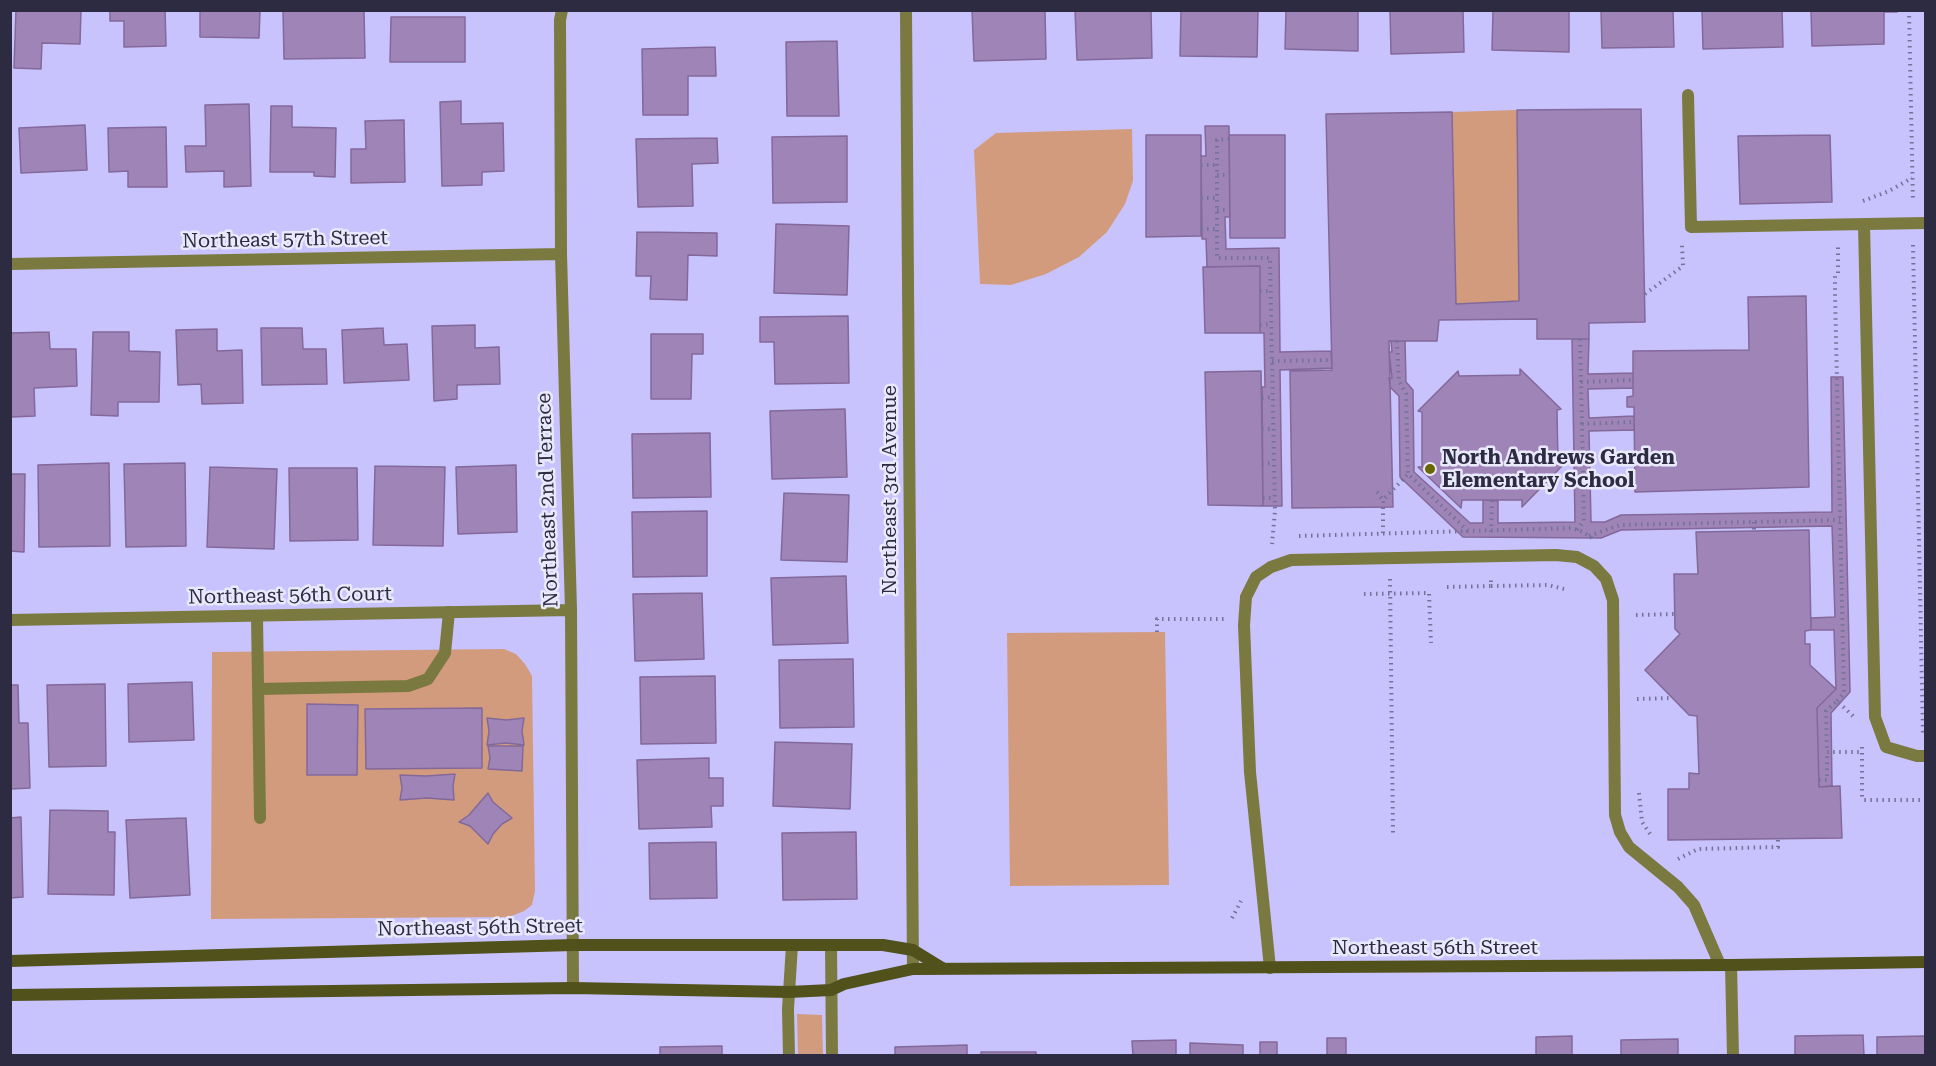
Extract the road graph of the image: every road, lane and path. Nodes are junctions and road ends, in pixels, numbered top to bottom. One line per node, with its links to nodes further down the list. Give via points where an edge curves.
1 (562, 10): 22 (street, Northeast 2nd Terrace)
2 (906, 10): 101 (street, Northeast 3rd Avenue)
3 (1909, 10): 10 (path)
4 (1688, 95): 19 (street)
5 (1229, 139): 7 (path, via 1217,140)
6 (1201, 165): 7 (path)
7 (1217, 165): 8 (path)
8 (1217, 175): 9 (path); 12 (path)
9 (1229, 175)
10 (1912, 178): 13 (path, via 1881,195); 16 (path)
11 (1201, 198): 12 (path)
12 (1217, 198): 14 (path)
13 (1857, 202)
14 (1217, 210): 15 (path); 21 (path)
15 (1229, 210)
16 (1919, 223): 18 (street); 87 (path)
17 (1838, 224): 18 (street); 19 (street); 49 (path, via 1835,293)
18 (1864, 224): 87 (street, via 1875,717 1886,747)
19 (1691, 227): 26 (path, via 1682,238 1683,266)
20 (1201, 229): 21 (path)
21 (1217, 229): 25 (path, via 1217,258 1270,258)
22 (561, 254): 23 (street, Northeast 57th Street); 69 (street, Northeast 2nd Terrace)
23 (10, 264)
24 (1260, 291): 25 (path)
25 (1271, 291): 27 (path)
26 (1645, 294)
27 (1271, 324): 28 (path); 32 (path)
28 (1260, 325)
29 (1580, 339): 34 (path)
30 (1397, 341): 43 (path, via 1399,381 1406,394)
31 (1332, 360): 32 (path)
32 (1272, 361): 36 (path)
33 (1633, 380): 34 (path)
34 (1581, 382): 38 (path)
35 (1262, 398): 36 (path)
36 (1273, 398): 40 (path)
37 (1634, 422): 38 (path)
38 (1582, 424): 52 (path, via 1584,521)
39 (1262, 429): 40 (path)
40 (1274, 429): 41 (path)
41 (1274, 463): 42 (path); 46 (path)
42 (1262, 464)
43 (1408, 474): 47 (path); 53 (path)
44 (1377, 492): 47 (path)
45 (1263, 498): 46 (path)
46 (1275, 498): 61 (path)
47 (1383, 500): 55 (path)
48 (1492, 500): 51 (path)
49 (1840, 520): 50 (path); 81 (path, via 1844,693)
50 (1754, 522): 54 (path); 58 (path, via 1620,525)
51 (1492, 530): 52 (path); 53 (path)
52 (1577, 530): 58 (path)
53 (1468, 531): 56 (path)
54 (1754, 531)
55 (1383, 533): 56 (path); 57 (path)
56 (1390, 533): 63 (path)
57 (1298, 536)
58 (1589, 536): 60 (path)
59 (1280, 541): 61 (path)
60 (1597, 542)
61 (1272, 544): 62 (path)
62 (1266, 547)
63 (1390, 558): 67 (path); 104 (street, via 1577,557 1594,566 1606,579 1613,600 1615,815 1629,847 1694,905); 105 (street, via 1290,560 1256,577 1246,597 1250,772)
64 (1491, 586): 65 (path, via 1548,585)
65 (1568, 590)
66 (1364, 594): 67 (path)
67 (1391, 594): 78 (path, via 1429,593); 92 (path)
68 (1636, 606): 72 (path, via 1636,615)
69 (571, 610): 70 (street, Northeast 56th Court); 98 (street, Northeast 2nd Terrace)
70 (448, 612): 73 (street, Northeast 56th Court); 79 (street, via 445,653 428,679 408,686)
71 (1226, 612): 74 (path)
72 (1675, 614)
73 (257, 616): 75 (street, Northeast 56th Court); 79 (street)
74 (1226, 619): 76 (path); 77 (path, via 1157,619)
75 (10, 620)
76 (1226, 630)
77 (1157, 632)
78 (1431, 643)
79 (258, 689): 91 (street)
80 (1672, 698): 82 (path, via 1637,699)
81 (1837, 701): 83 (path); 85 (path, via 1826,711)
82 (1638, 710)
83 (1861, 724)
84 (1862, 742): 86 (path)
85 (1827, 752): 86 (path); 88 (path, via 1827,780)
86 (1862, 752): 90 (path, via 1864,800)
87 (1924, 756)
88 (1819, 780)
89 (1639, 782): 94 (path, via 1642,822)
90 (1924, 800)
91 (260, 818)
92 (1393, 833)
93 (1778, 838): 95 (path, via 1778,847 1698,849 1675,861)
94 (1652, 839)
95 (1682, 867)
96 (1243, 896): 97 (path)
97 (1232, 918)
98 (573, 945): 99 (street, Northeast 56th Street); 102 (street, Northeast 56th Street); 108 (street, Northeast 2nd Terrace)
99 (792, 945): 100 (street, Northeast 56th Street); 110 (street)
100 (831, 945): 101 (street, Northeast 56th Street, via 883,945); 109 (street)
101 (913, 950): 106 (street, Northeast 3rd Avenue); 107 (street, Northeast 56th Street)
102 (10, 961)
103 (1926, 962): 104 (street, Northeast 56th Street)
104 (1726, 965): 105 (street, Northeast 56th Street); 114 (street)
105 (1270, 968): 107 (street, Northeast 56th Street)
106 (913, 969): 107 (street, Northeast 56th Street); 109 (street, Northeast 56th Street)
107 (945, 969)
108 (573, 988): 110 (street, Northeast 56th Street); 111 (street, Northeast 56th Street)
109 (831, 990): 110 (street, Northeast 56th Street); 113 (street)
110 (789, 992): 112 (street)
111 (10, 995)
112 (789, 1056)
113 (832, 1056)
114 (1733, 1056)

